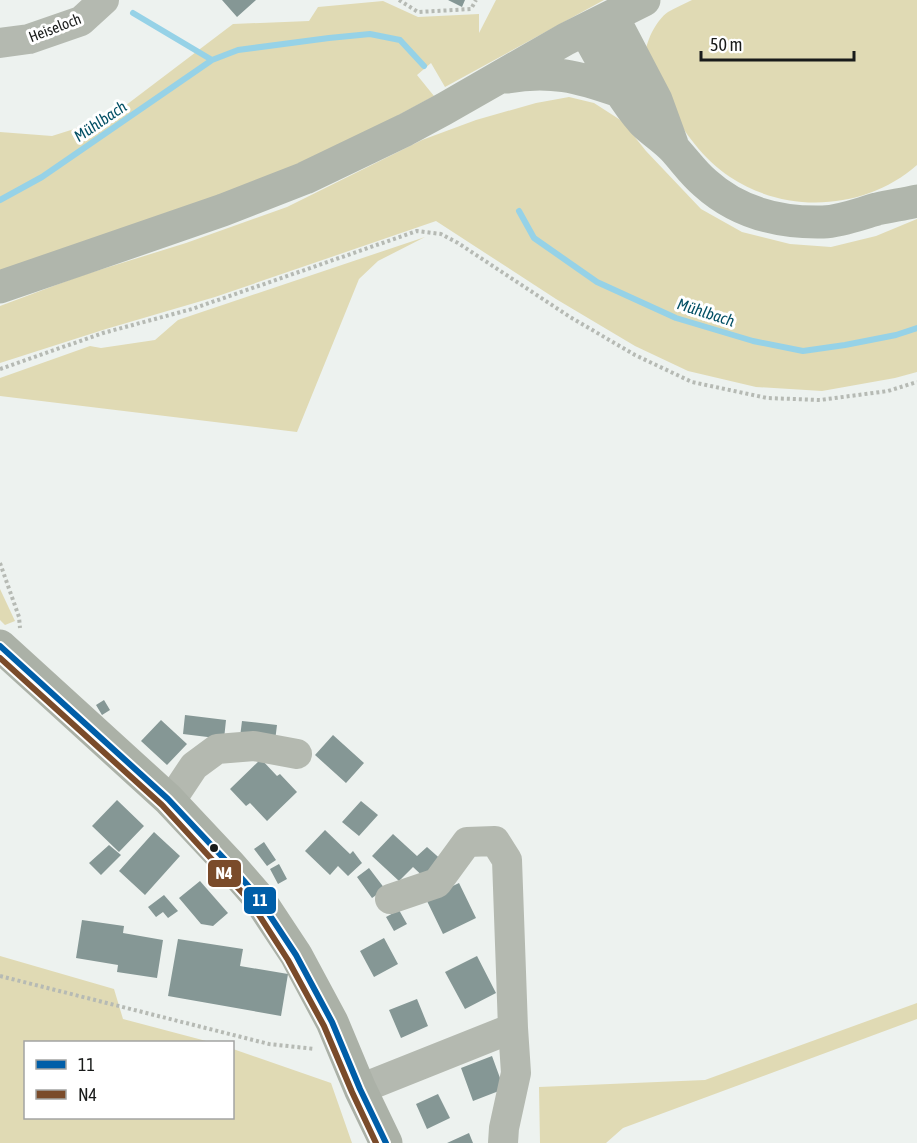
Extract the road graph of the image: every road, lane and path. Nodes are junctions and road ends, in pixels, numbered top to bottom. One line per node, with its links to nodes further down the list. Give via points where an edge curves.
1 (104, 0): 6 (street, Heiseloch, via 81,21 29,39)
2 (399, 0): 3 (path, via 418,12 471,9)
3 (476, 0)
4 (644, 0): 5 (highway)
5 (598, 23): 7 (highway); 8 (highway); 9 (highway, via 656,100)
6 (0, 43)
7 (497, 79): 8 (highway, via 539,73 565,75); 13 (highway, via 405,130 305,178)
8 (619, 91): 9 (highway, via 644,122)
9 (674, 148): 12 (highway, via 690,169 723,197 770,218 826,222)
10 (917, 178): 12 (highway)
11 (917, 201): 12 (highway)
12 (875, 210)
13 (0, 287)
14 (0, 369): 15 (path, via 104,333 192,309 417,231 441,234 458,243 634,355 692,382 767,398 820,400 888,391)
15 (917, 382)
16 (0, 563): 17 (path, via 19,617)
17 (10, 641): 19 (main road, via 80,718)
18 (297, 754): 19 (street, via 254,746 217,749 194,766)
19 (168, 799): 23 (main road, via 257,896 296,955)
20 (390, 899): 22 (street, via 437,883 467,843 495,842 507,860)
21 (0, 976): 23 (path, via 269,1044 327,1050)
22 (513, 1028): 24 (street); 26 (street, via 516,1074)
23 (342, 1044): 24 (main road)
24 (360, 1089): 25 (main road)
25 (386, 1143)
26 (503, 1143)

